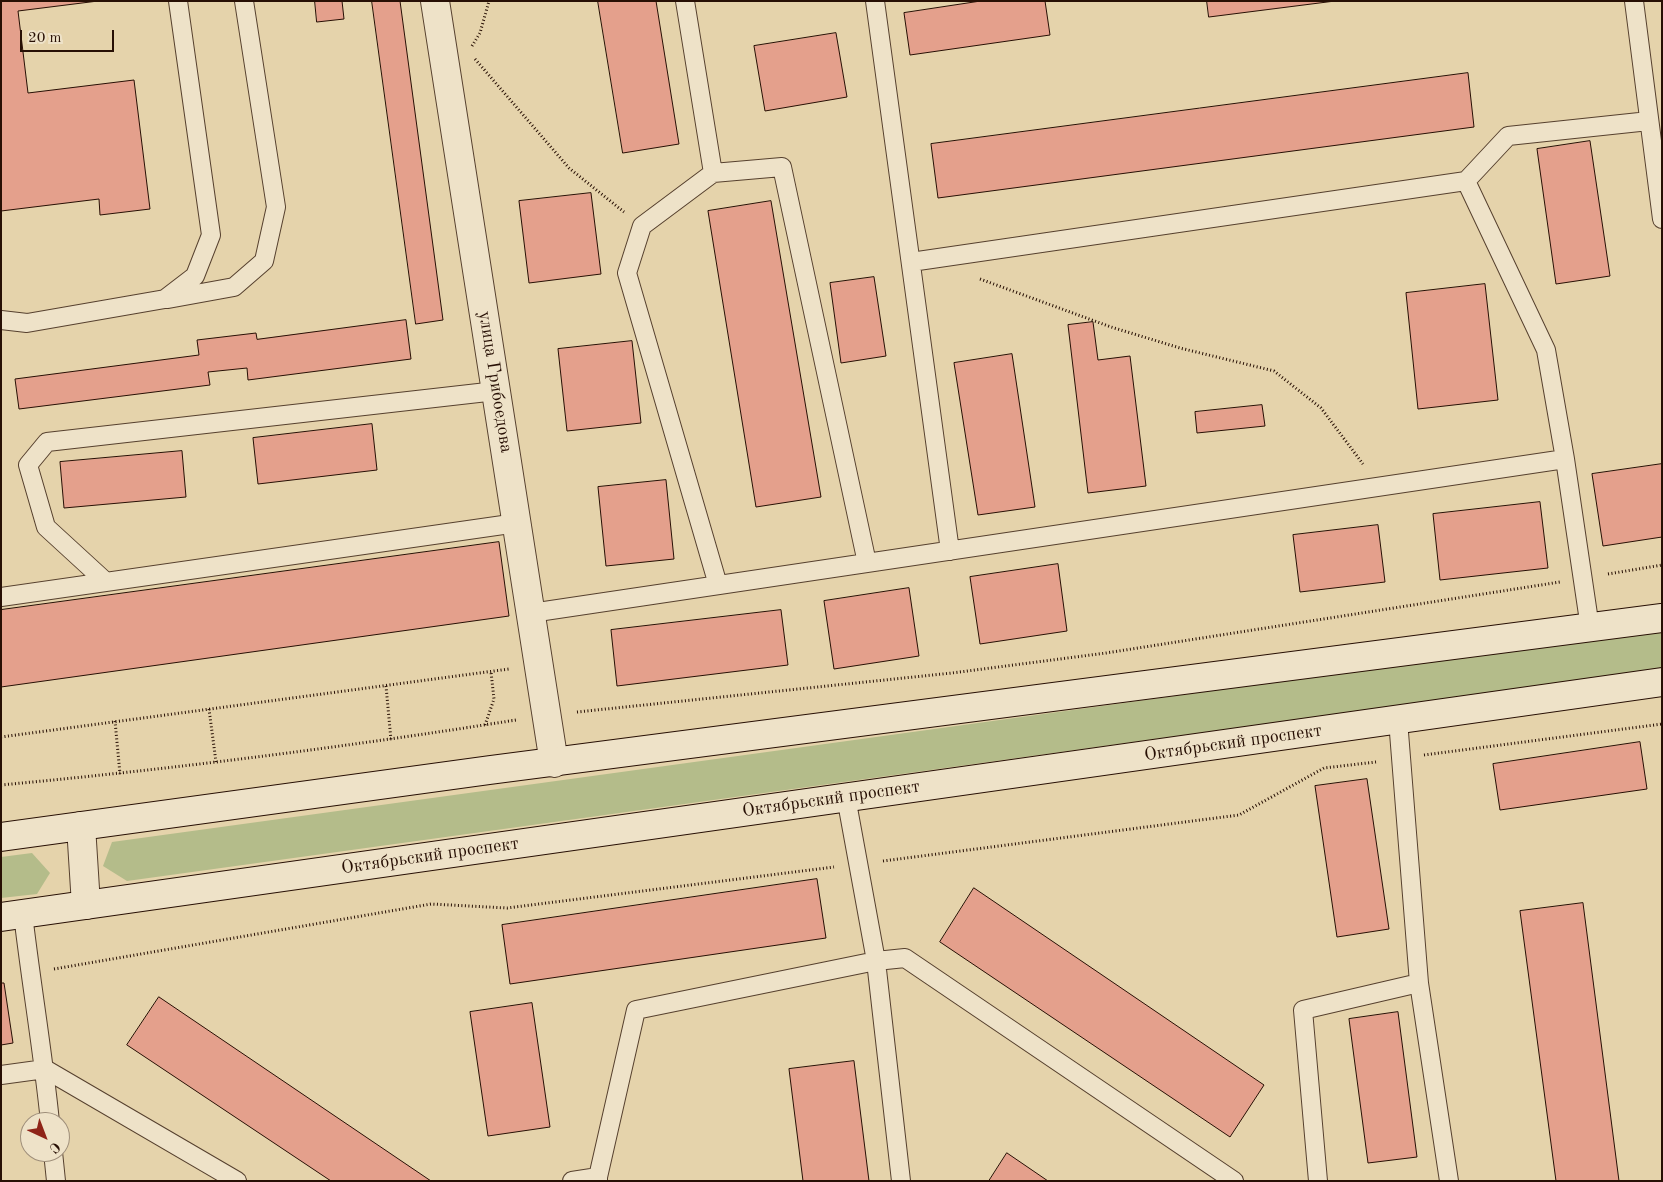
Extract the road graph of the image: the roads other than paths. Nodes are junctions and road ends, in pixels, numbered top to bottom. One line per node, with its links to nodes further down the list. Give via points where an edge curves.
1 (178, 1): 12 (lane, via 211,235 195,276)
2 (244, 1): 12 (lane, via 276,207 264,261 234,287)
3 (435, 1): 14 (main road, улица Грибоедова)
4 (685, 1): 8 (lane)
5 (875, 1): 11 (lane)
6 (1634, 1): 7 (lane)
7 (1649, 121): 9 (lane, via 1508,136); 10 (lane)
8 (713, 173): 18 (lane, via 782,167); 20 (lane, via 642,226 627,272)
9 (1466, 181): 11 (lane); 15 (lane, via 1546,350)
10 (1662, 220)
11 (911, 262): 17 (lane)
12 (165, 299): 13 (lane, via 27,323)
13 (1, 320)
14 (496, 391): 16 (main road, улица Грибоедова); 19 (lane, via 47,442 28,465 46,527)
15 (1565, 459): 17 (lane); 24 (lane)
16 (517, 523): 19 (lane); 22 (main road, улица Грибоедова)
17 (950, 551): 18 (lane)
18 (867, 563): 20 (lane)
19 (106, 582): 21 (lane)
20 (718, 585): 22 (lane)
21 (1, 597)
22 (531, 613): 27 (main road, улица Грибоедова)
23 (1662, 618): 24 (main road)
24 (1590, 628): 27 (main road)
25 (1662, 682): 26 (main road, Октябрьский проспект)
26 (1398, 720): 28 (main road, Октябрьский проспект); 34 (lane)
27 (554, 762): 29 (main road)
28 (846, 797): 31 (main road, Октябрьский проспект); 33 (lane)
29 (81, 826): 30 (main road); 31 (main road)
30 (1, 837)
31 (86, 905): 32 (main road, Октябрьский проспект)
32 (12, 915): 35 (lane, via 30,973)
33 (876, 961): 39 (lane, via 636,1010); 43 (lane); 44 (lane, via 906,958)
34 (1419, 983): 45 (lane, via 1303,1010); 46 (lane)
35 (45, 1069): 36 (lane); 37 (lane); 41 (lane)
36 (1, 1075)
37 (49, 1112)
38 (54, 1162): 40 (lane)
39 (598, 1179): 42 (lane)
40 (56, 1181)
41 (237, 1181)
42 (572, 1181)
43 (901, 1181)
44 (1234, 1181)
45 (1318, 1181)
46 (1449, 1181)

